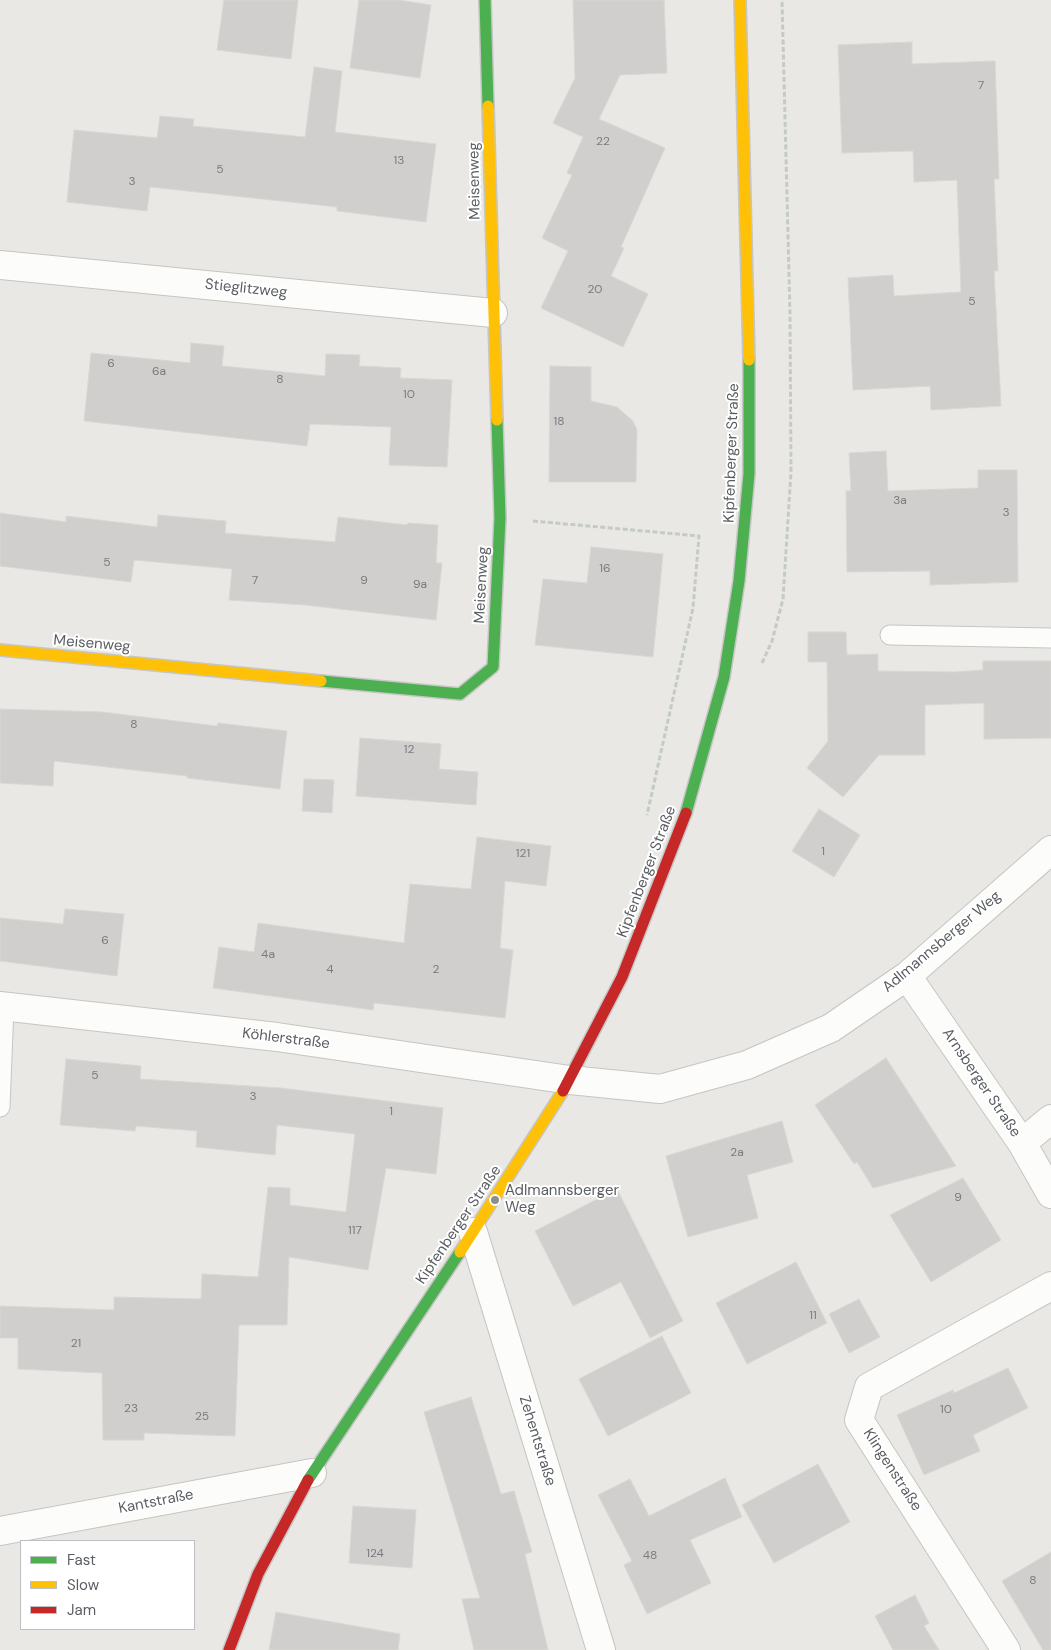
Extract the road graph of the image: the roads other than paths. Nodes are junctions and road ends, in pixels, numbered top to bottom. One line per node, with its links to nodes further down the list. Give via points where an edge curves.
1 (485, 0): 4 (street, Meisenweg)
2 (740, 0): 11 (street, Kipfenberger Straße, via 750,368 749,474 739,581 724,677 681,829 622,977)
3 (0, 265): 4 (street, Stieglitzweg)
4 (493, 313): 7 (street, Meisenweg, via 500,518 493,667 460,694)
5 (890, 635): 6 (lane)
6 (1051, 638)
7 (0, 650)
8 (1051, 850): 9 (street, Adlmannsberger Weg)
9 (907, 976): 11 (street, Adlmannsberger Weg, via 831,1028 747,1065 660,1089); 14 (street, Arnsberger Straße)
10 (2, 1007): 11 (street, Köhlerstraße, via 277,1037); 12 (lane)
11 (570, 1080): 16 (street, Kipfenberger Straße)
12 (0, 1107)
13 (1051, 1119): 14 (street)
14 (1022, 1143): 15 (street, Arnsberger Straße)
15 (1051, 1194)
16 (473, 1232): 18 (street, Kipfenberger Straße); 21 (street, Zehentstraße)
17 (1051, 1286): 22 (street, Klingenstraße, via 869,1387 859,1420)
18 (312, 1473): 19 (street, Kantstraße); 20 (street, Kipfenberger Straße, via 258,1574)
19 (0, 1531)
20 (229, 1650)
21 (601, 1650)
22 (1006, 1650)

